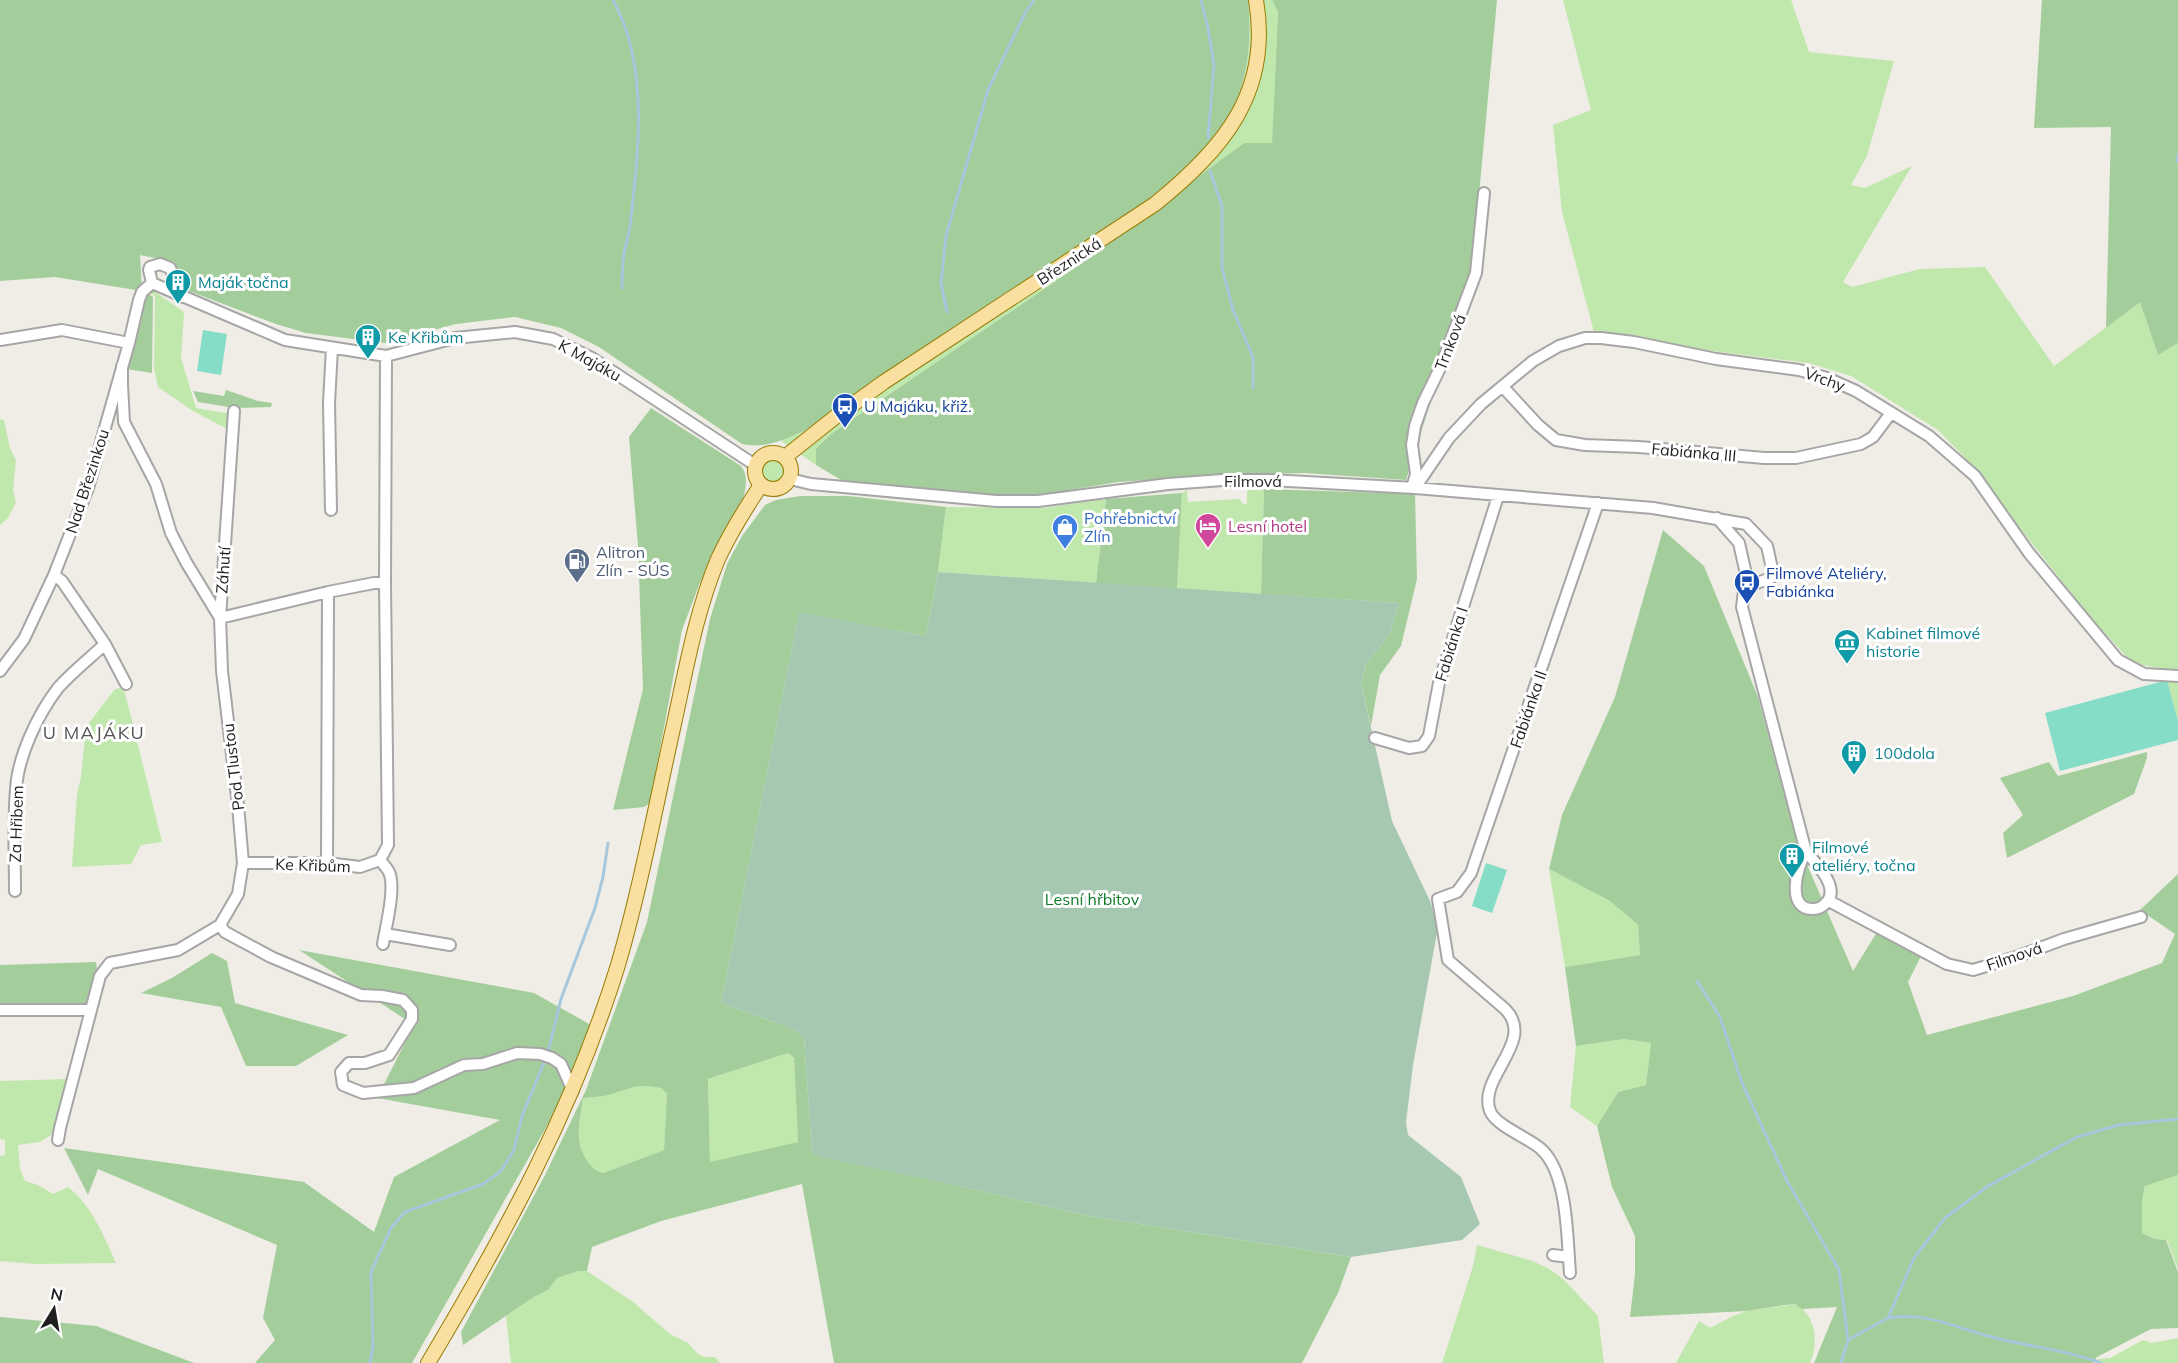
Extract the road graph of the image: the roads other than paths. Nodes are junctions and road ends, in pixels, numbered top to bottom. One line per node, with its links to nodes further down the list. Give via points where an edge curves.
1 (1256, 0): 13 (main road, Březnická, via 1258,51 1254,77 1229,131 1195,170 1155,204 884,382)
2 (1484, 193): 17 (street, Trnková, via 1476,273 1415,426)
3 (152, 283): 4 (street, K Majáku); 4 (street, Nad Březinkou, via 150,267 160,264 170,268); 6 (street, Nad Březinkou, via 142,292)
4 (183, 297): 7 (street, K Majáku, via 285,340)
5 (0, 340): 6 (street, via 62,330)
6 (129, 343): 9 (street, Nad Březinkou)
7 (332, 348): 8 (street, K Majáku); 20 (street)
8 (386, 356): 14 (street, K Majáku, via 455,338 515,332 553,339 592,358); 23 (street)
9 (123, 366): 22 (street, Nad Březinkou, via 88,488); 26 (street, Pod Tlustou, via 124,422 156,484 171,533)
10 (1503, 387): 12 (street, Vrchy, via 1533,361 1559,346 1601,338 1799,370 1827,378); 12 (street, Fabiánka III, via 1556,440 1764,458 1796,458 1861,444 1873,437); 17 (street, Vrchy, via 1449,438)
11 (234, 411): 26 (street, Záhutí)
12 (1891, 413): 29 (street, Vrchy, via 1929,436 1975,477 2029,553 2118,660 2144,674)
13 (785, 457): 14 (main road, via 768,453); 15 (main road, via 791,466)
14 (755, 465): 16 (main road)
15 (790, 479): 16 (main road, via 779,489); 17 (street, Filmová, via 996,501 1038,501 1223,480)
16 (761, 485): 43 (main road, via 725,544 705,594 620,955)
17 (1414, 488): 18 (street, Filmová)
18 (1498, 496): 19 (street, Filmová); 31 (street, Fabiánka I, via 1439,683 1429,736 1422,746 1409,748)
19 (1598, 502): 21 (street, Filmová); 46 (street, Fabiánka II, via 1471,873 1457,892 1438,899 1448,960 1513,1018 1515,1035 1491,1088 1489,1107 1495,1118 1541,1149 1551,1162 1561,1190)
20 (331, 510)
21 (1717, 518): 24 (street, via 1739,543 1746,574); 24 (street, Filmová, via 1746,524 1767,546 1771,578)
22 (54, 575): 27 (street); 28 (street, Nad Březinkou, via 24,639)
23 (385, 583): 25 (street, Záhutí); 33 (street, via 388,845)
24 (1743, 588): 32 (street, via 1742,608)
25 (328, 592): 26 (street, Záhutí); 35 (street)
26 (220, 618): 34 (street, Pod Tlustou)
27 (105, 644): 30 (street); 36 (street, Za Hřibem, via 54,694 27,746 16,788)
28 (0, 671)
29 (2178, 676)
30 (126, 684)
31 (1376, 738)
32 (1806, 852): 37 (street, via 1828,879); 37 (street, via 1796,873 1797,897 1807,908 1814,909)
33 (380, 860): 35 (street, Ke Křibům, via 360,867); 40 (street, via 390,878 384,939)
34 (243, 863): 35 (street, Ke Křibům); 39 (street, Pod Tlustou, via 238,894)
35 (327, 863)
36 (15, 891)
37 (1829, 901): 38 (street, Filmová, via 1947,964 1973,970)
38 (2141, 917)
39 (220, 925): 42 (street, Pod Tlustou, via 178,950 110,963 100,976); 43 (street, via 225,932 271,957 361,995 402,1000 412,1010 409,1026 388,1055 365,1063 349,1063 341,1072 343,1085 363,1093 414,1088 464,1065 483,1064 517,1053 540,1054 561,1064)
40 (450, 945)
41 (0, 1010): 42 (street)
42 (91, 1010): 44 (street)
43 (573, 1091): 48 (main road, via 508,1226)
44 (58, 1140)
45 (1553, 1256): 46 (street)
46 (1569, 1257): 47 (street)
47 (1570, 1272)
48 (428, 1363)

